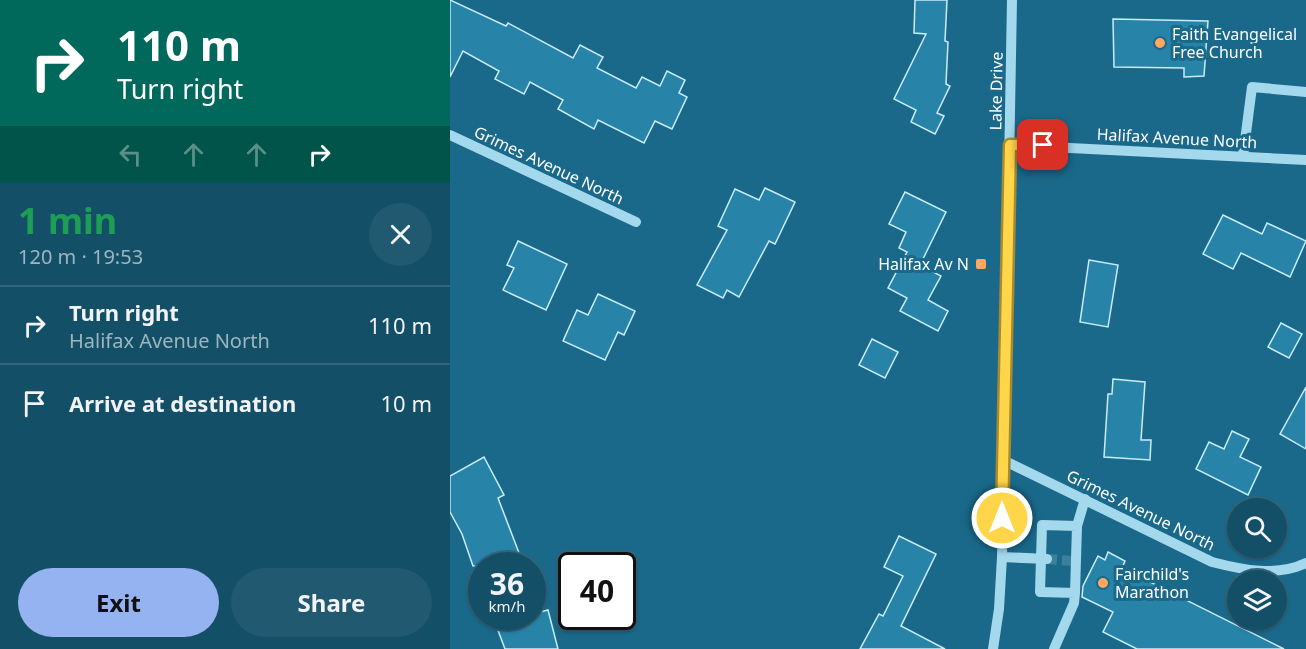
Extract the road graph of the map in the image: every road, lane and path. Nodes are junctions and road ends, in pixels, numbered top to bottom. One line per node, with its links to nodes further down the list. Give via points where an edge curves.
1 (1012, 0): 4 (street, Lake Drive)
2 (1306, 92): 5 (street, via 1252,87)
3 (450, 135): 7 (street, Grimes Avenue North)
4 (1010, 145): 5 (street, Halifax Avenue North); 8 (street, Lake Drive)
5 (1243, 156): 6 (street, Halifax Avenue North)
6 (1306, 160)
7 (636, 222)
8 (1003, 460): 9 (street, Grimes Avenue North); 11 (street, Lake Drive)
9 (1086, 499): 10 (street); 13 (street, Grimes Avenue North, via 1212,562 1242,570 1273,571)
10 (1077, 526): 12 (street, via 1042,525); 14 (street)
11 (1002, 557): 12 (street); 15 (street, Lake Drive)
12 (1044, 559): 14 (street, via 1040,592)
13 (1306, 563)
14 (1075, 593): 16 (street)
15 (993, 649)
16 (1054, 649)

